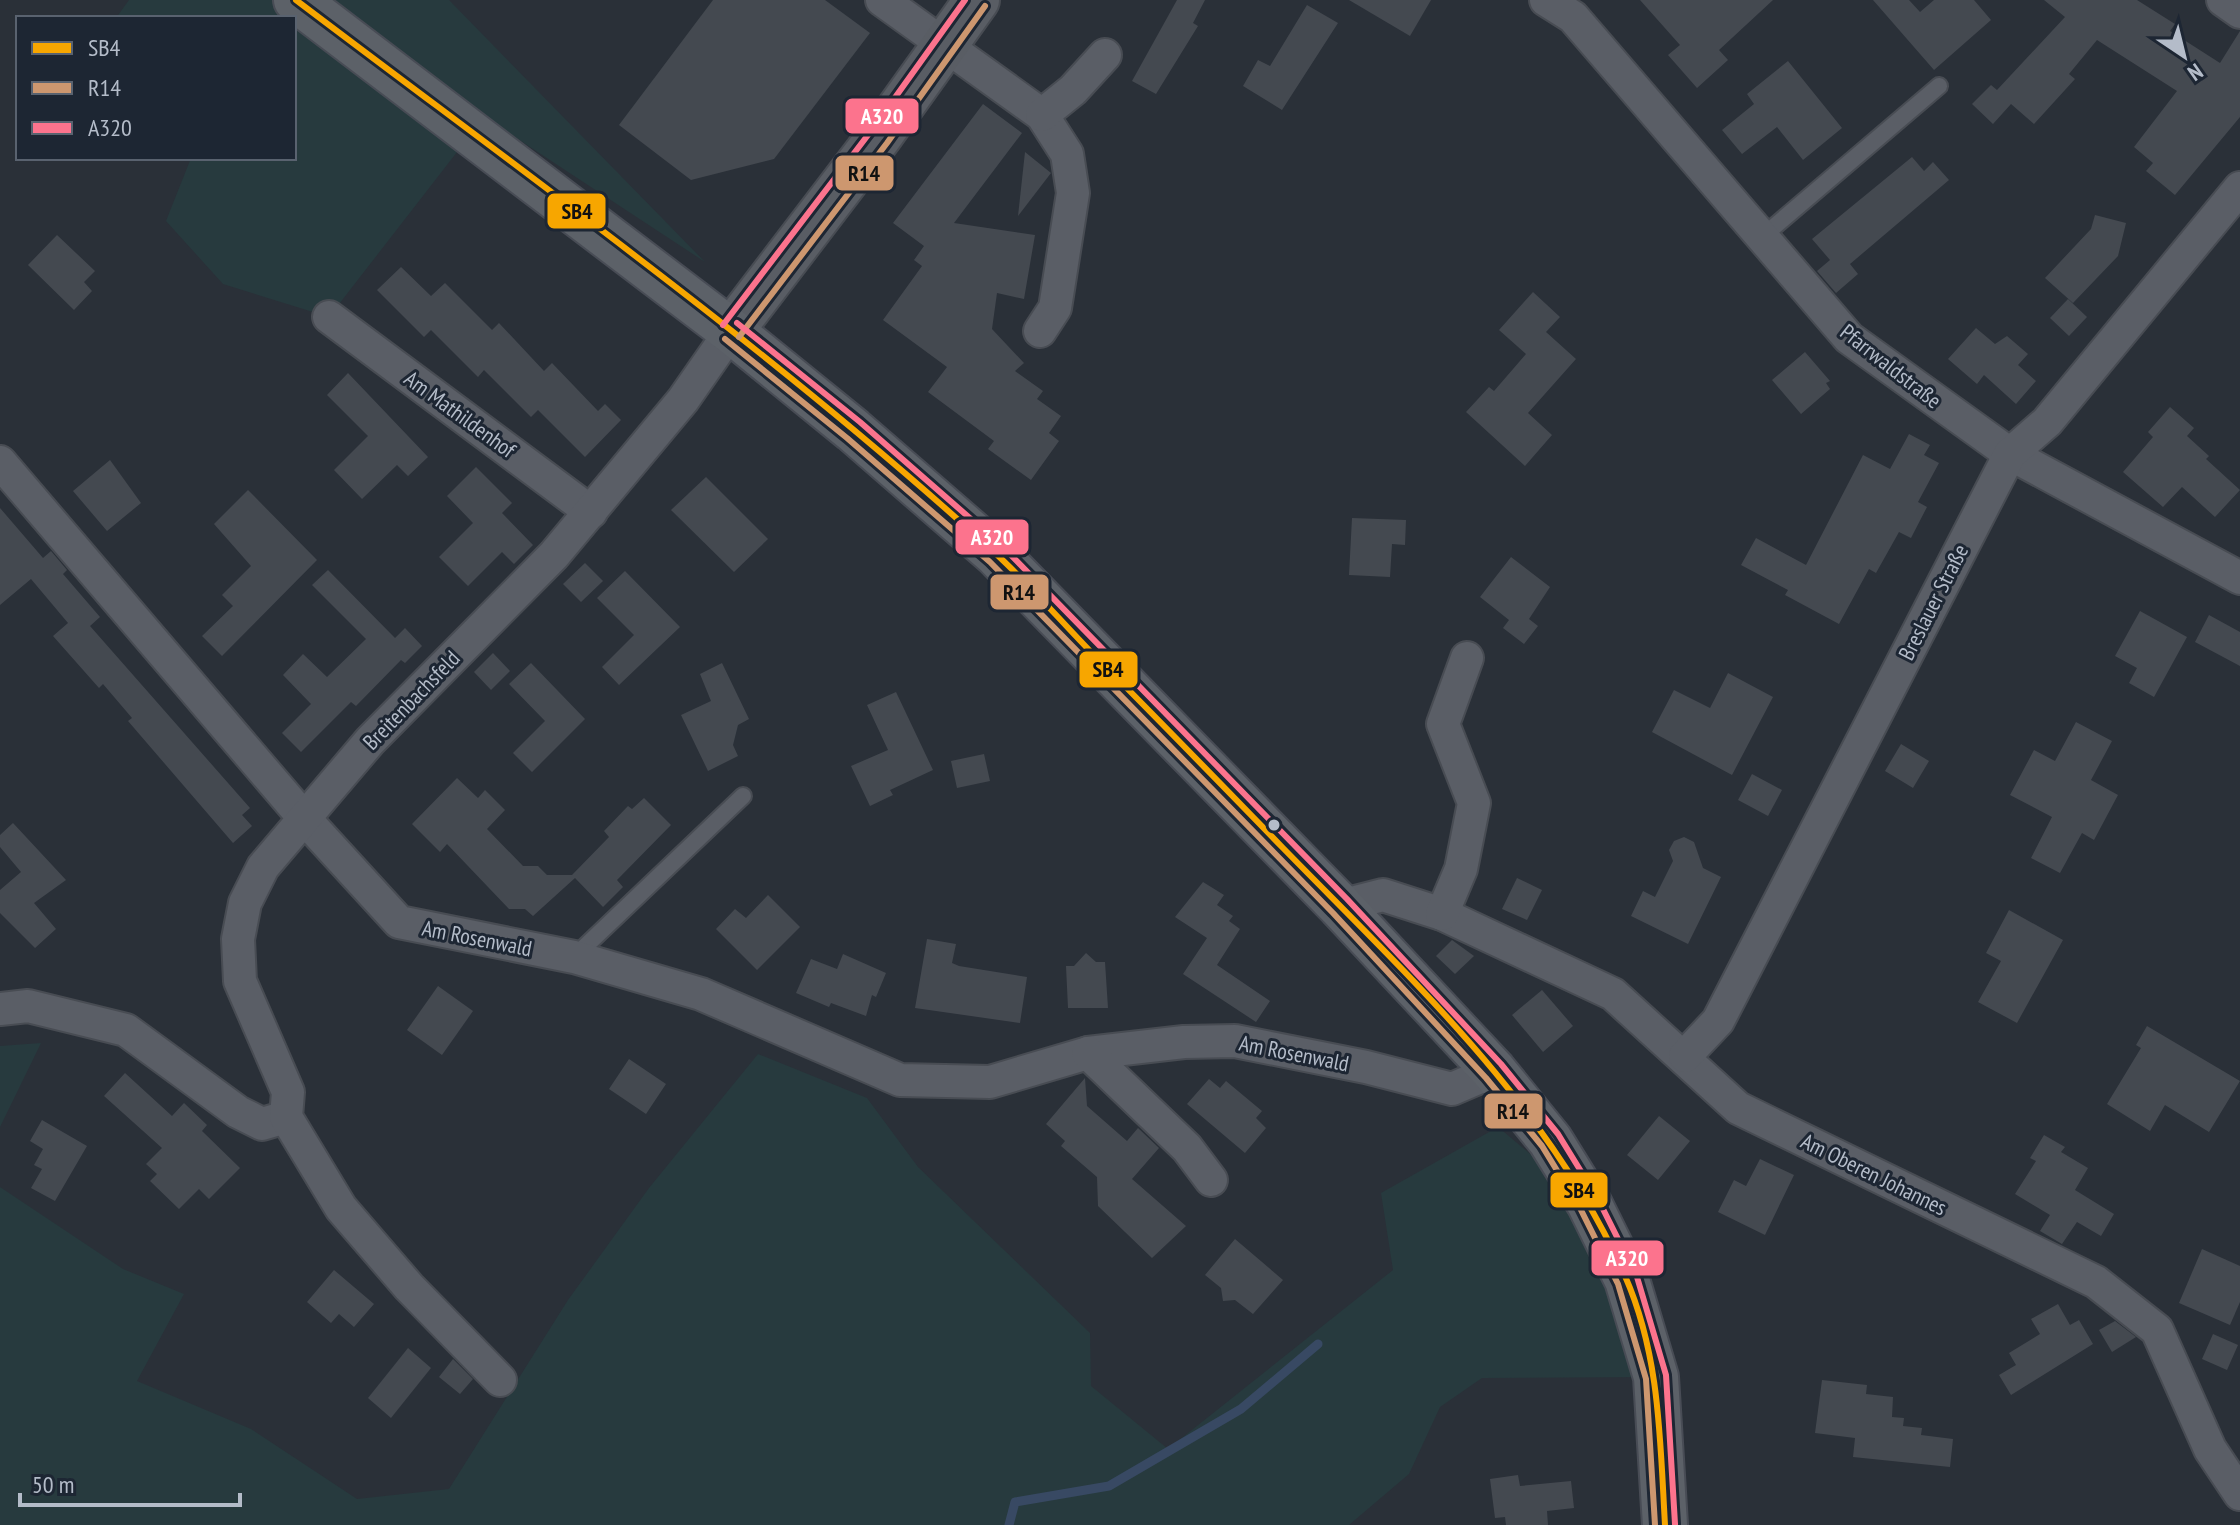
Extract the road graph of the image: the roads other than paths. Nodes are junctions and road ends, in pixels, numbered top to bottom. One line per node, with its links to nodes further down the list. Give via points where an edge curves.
1 (296, 0): 14 (main road)
2 (882, 0): 7 (street)
3 (977, 0): 7 (main road)
4 (1546, 0): 12 (street, Pfarrwaldstraße, via 1573,17)
5 (2223, 0): 6 (street)
6 (2240, 12)
7 (945, 48): 10 (street); 14 (main road)
8 (1105, 55): 10 (street)
9 (1939, 86): 12 (lane)
10 (1042, 115): 15 (street, via 1067,154 1073,193 1055,308)
11 (2240, 188): 16 (street, Breslauer Straße, via 2047,422)
12 (1762, 237): 16 (street, Pfarrwaldstraße, via 1849,338)
13 (329, 317): 18 (street, Am Mathildenhof)
14 (731, 331): 18 (street, Breitenbachsfeld, via 683,400); 23 (main road, via 997,555)
15 (1040, 331)
16 (2010, 454): 19 (street, Pfarrwaldstraße); 28 (street, Breslauer Straße, via 1718,1021)
17 (0, 462): 22 (street, Am Rosenwald)
18 (591, 512): 22 (street, Breitenbachsfeld, via 370,741)
19 (2240, 578)
20 (1467, 658): 24 (street, via 1443,724 1474,803 1461,869)
21 (743, 796): 25 (lane)
22 (304, 818): 25 (street, Am Rosenwald, via 399,922); 30 (street, Breitenbachsfeld, via 263,867 245,903 238,939 240,981 288,1092)
23 (1340, 906): 24 (street, Am Oberen Johannes, via 1383,895); 29 (main road)
24 (1442, 914): 28 (street, Am Oberen Johannes, via 1613,994)
25 (574, 957): 27 (street, Am Rosenwald, via 701,994 900,1080 990,1082)
26 (0, 1009): 30 (street, via 28,1006 126,1030 238,1112 262,1124)
27 (1088, 1053): 29 (street, Am Rosenwald, via 1235,1041 1452,1089); 31 (street, via 1187,1148)
28 (1685, 1056): 33 (street, Am Oberen Johannes, via 1738,1108 2096,1282 2157,1330 2210,1449)
29 (1494, 1071): 34 (main road, via 1550,1140 1627,1280 1656,1377)
30 (286, 1117): 32 (street, Breitenbachsfeld, via 341,1208)
31 (1211, 1180)
32 (500, 1380)
33 (2240, 1494)
34 (1665, 1525)

